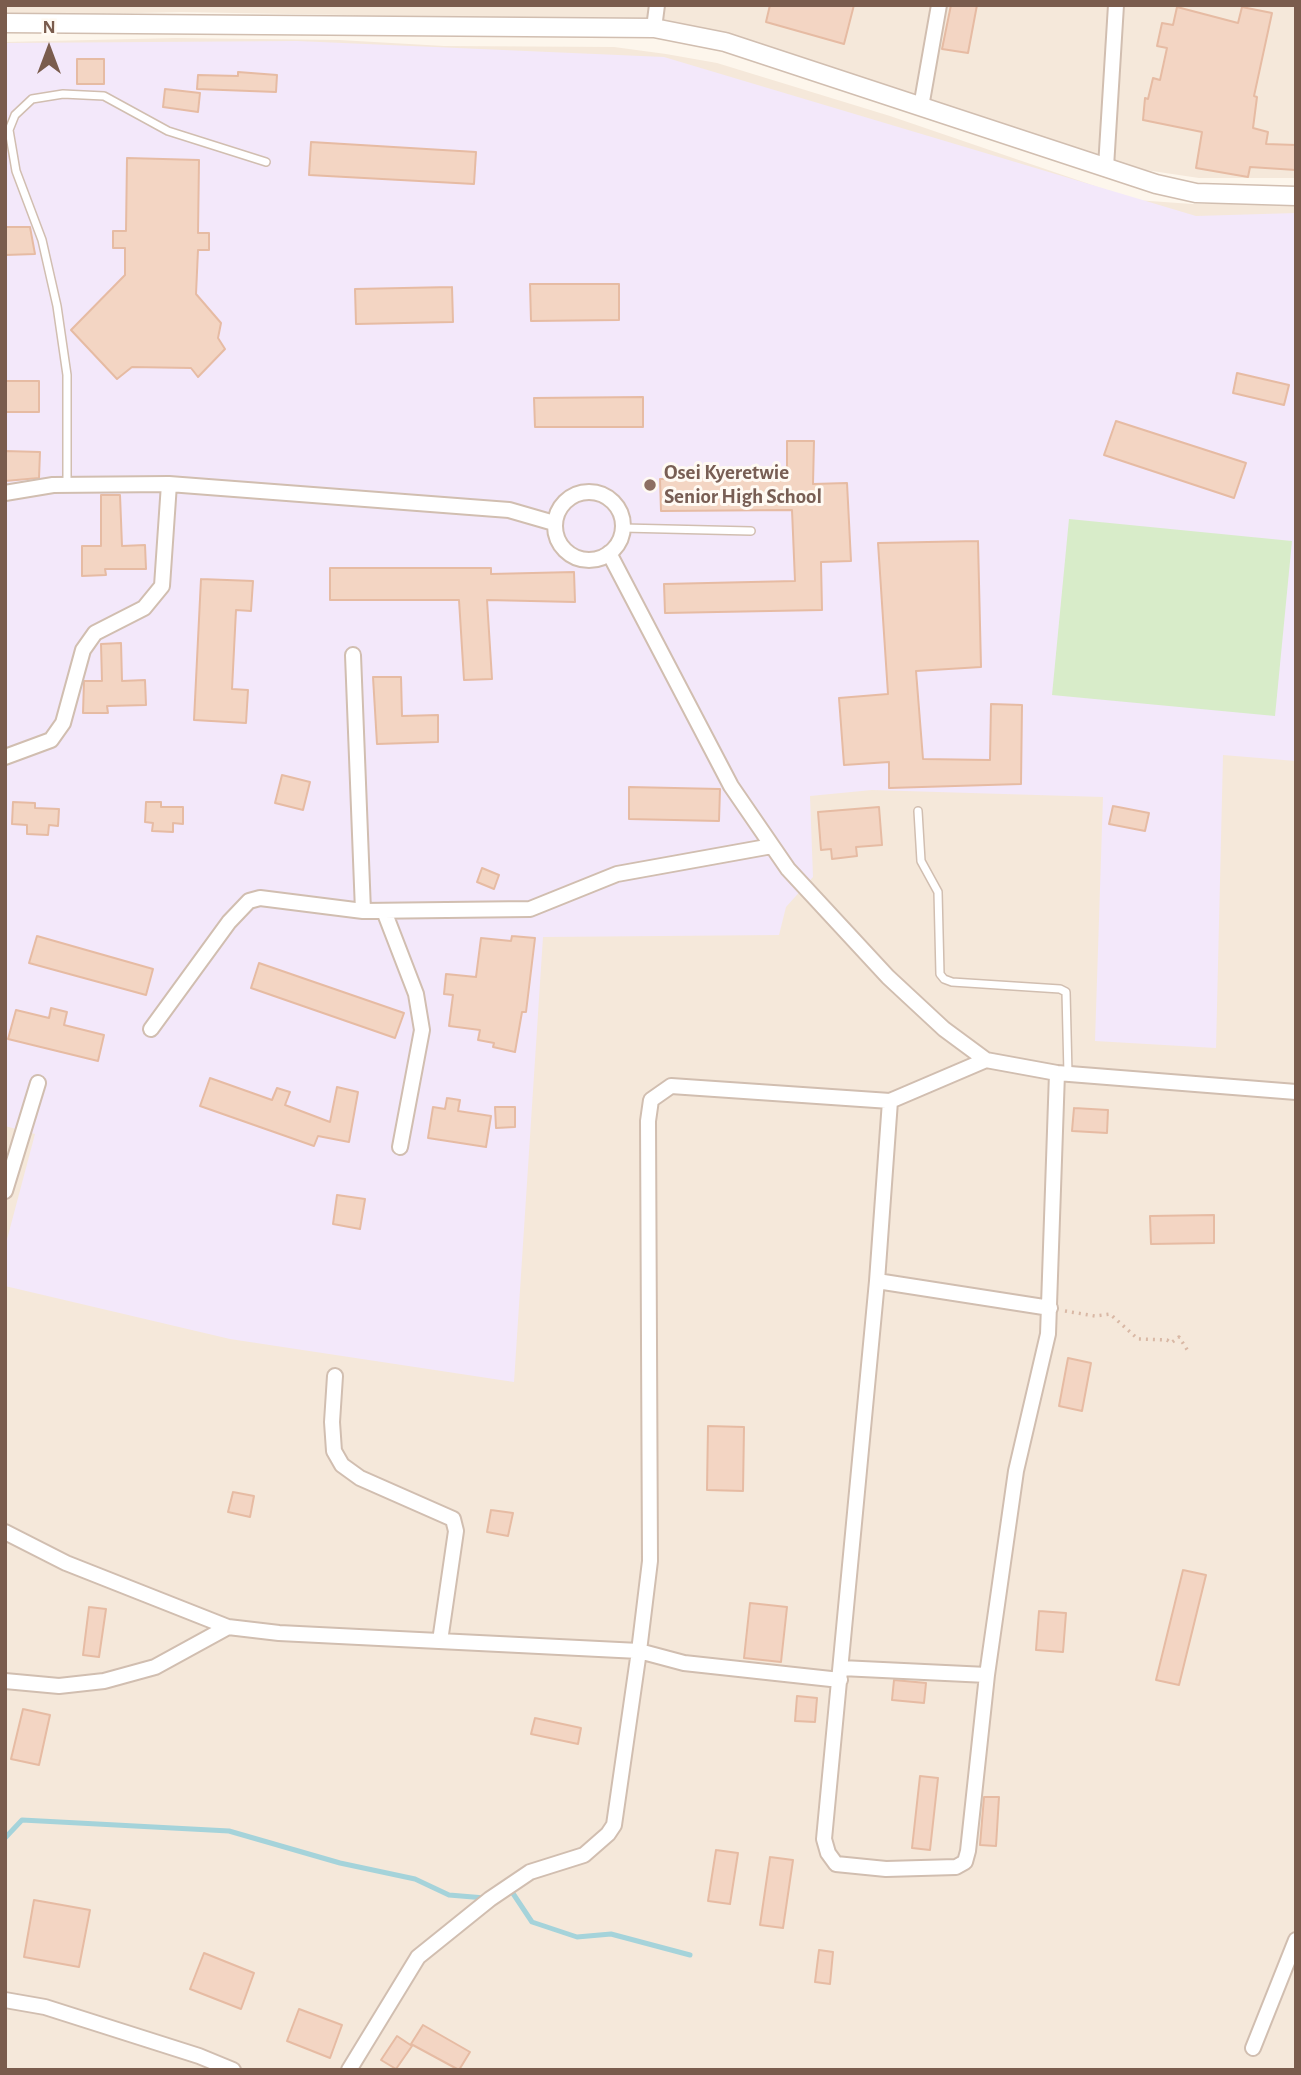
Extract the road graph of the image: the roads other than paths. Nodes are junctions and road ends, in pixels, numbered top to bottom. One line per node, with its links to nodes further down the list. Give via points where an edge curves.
1 (657, 5): 5 (street)
2 (939, 5): 6 (street)
3 (1116, 5): 8 (street)
4 (5, 23): 5 (street)
5 (654, 27): 6 (street, via 725,42)
6 (921, 107): 8 (street)
7 (266, 162): 11 (lane, via 167,131 104,96 64,94 32,99 15,115 9,130 16,171 42,240 67,375)
8 (1106, 167): 9 (street, via 1196,193)
9 (1296, 196)
10 (169, 484): 11 (street); 13 (street, via 509,510); 18 (street, via 162,586 144,608 95,633 83,650 64,723 51,740)
11 (67, 485): 12 (street)
12 (5, 493)
13 (554, 523): 14 (street, via 568,498 596,492 619,509); 16 (street, via 558,542 572,556 591,560)
14 (623, 528): 15 (lane); 16 (street)
15 (751, 531)
16 (609, 553): 20 (street, via 731,786)
17 (353, 655): 21 (street)
18 (5, 757)
19 (918, 811): 25 (lane, via 921,861 938,892 940,974 952,982 1066,992)
20 (772, 846): 22 (street, via 617,874 530,909); 24 (street, via 888,977)
21 (363, 911): 22 (street); 23 (street, via 260,898 249,901)
22 (384, 911): 29 (street, via 416,994 422,1030)
23 (151, 1029)
24 (986, 1060): 25 (street); 28 (street)
25 (1062, 1074): 27 (street); 32 (street)
26 (38, 1083): 30 (street)
27 (1296, 1092)
28 (890, 1101): 31 (street); 37 (street, via 671,1087 651,1100 650,1561)
29 (400, 1147)
30 (5, 1191)
31 (877, 1281): 32 (street); 38 (street)
32 (1053, 1309): 39 (street, via 1016,1471)
33 (335, 1376): 36 (street, via 331,1422 334,1451 342,1465 360,1478 453,1519 456,1531)
34 (5, 1532): 35 (street, via 66,1563)
35 (228, 1627): 36 (street); 40 (street, via 155,1667 104,1681 59,1686)
36 (440, 1640): 37 (street)
37 (639, 1651): 38 (street, via 684,1663); 45 (street, via 614,1825 608,1835 584,1855 530,1872 418,1956)
38 (840, 1674): 39 (street); 39 (street, via 824,1839 836,1864 886,1869 956,1867 965,1862)
39 (987, 1675)
40 (5, 1681)
41 (1296, 1940): 43 (street)
42 (5, 2000): 44 (street, via 46,2007)
43 (1253, 2048)
44 (233, 2070)
45 (349, 2070)

